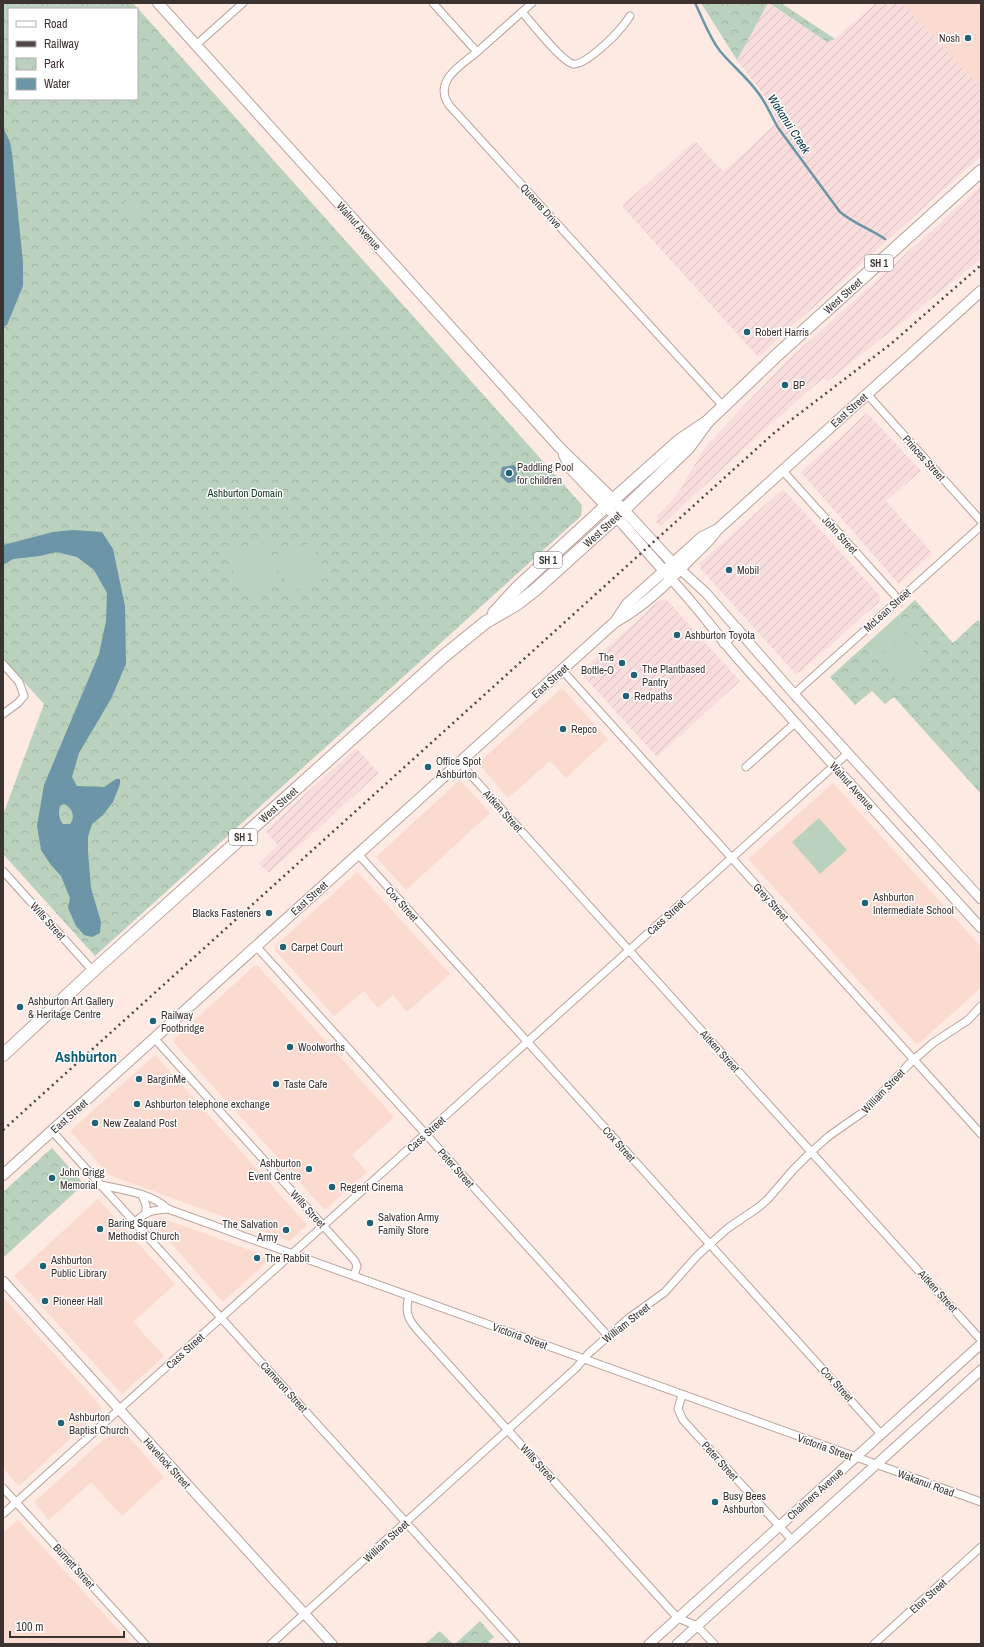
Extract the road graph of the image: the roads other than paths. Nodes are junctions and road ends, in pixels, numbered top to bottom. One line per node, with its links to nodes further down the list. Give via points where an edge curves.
1 (158, 3): 7 (main road, Walnut Avenue)
2 (243, 3): 7 (street)
3 (433, 3): 8 (street)
4 (532, 3): 5 (street, Queens Drive)
5 (522, 12): 6 (street, via 559,54 572,64 586,60 621,29); 8 (street, Queens Drive)
6 (630, 16)
7 (196, 45): 15 (main road, Walnut Avenue)
8 (477, 52): 12 (street, Queens Drive, via 446,81 444,93 449,105)
9 (981, 171): 12 (highway, West Street / SH 1)
10 (981, 291): 11 (main road, East Street)
11 (867, 394): 14 (main road, East Street); 17 (street, Princes Street)
12 (723, 406): 13 (highway, West Street / SH 1)
13 (706, 422): 15 (highway, West Street / SH 1, via 680,440); 16 (highway, West Street / SH 1, via 688,448)
14 (782, 470): 19 (main road, East Street, via 718,529 708,542); 20 (street, John Street)
15 (609, 504): 16 (main road, Walnut Avenue); 21 (highway, West Street / SH 1, via 517,588)
16 (620, 513): 19 (main road, Walnut Avenue); 21 (highway, West Street / SH 1, via 535,590)
17 (981, 521)
18 (981, 526): 20 (street, McLean Street)
19 (672, 571): 22 (street, Walnut Avenue, via 706,594); 23 (street, Walnut Avenue); 25 (main road, East Street, via 634,612 615,622)
20 (899, 600): 26 (street, McLean Street)
21 (486, 622): 40 (highway, West Street / SH 1, via 444,656)
22 (738, 629): 23 (street); 26 (street, Walnut Avenue)
23 (724, 643): 28 (street, Walnut Avenue)
24 (3, 664): 27 (street, via 19,682 24,696)
25 (562, 670): 30 (main road, East Street); 34 (street, Grey Street)
26 (794, 694): 29 (street, Walnut Avenue)
27 (3, 714)
28 (795, 723): 31 (street, Walnut Avenue); 32 (street)
29 (848, 754): 31 (street, Cass Street); 36 (street, Walnut Avenue)
30 (460, 763): 33 (main road, East Street); 39 (street, Aitken Street)
31 (833, 766): 34 (street, Cass Street); 37 (street, Walnut Avenue)
32 (746, 768)
33 (358, 854): 38 (main road, East Street); 43 (street, Cox Street)
34 (731, 858): 39 (street, Cass Street); 45 (street, Grey Street)
35 (3, 871): 40 (street, Wills Street)
36 (981, 899)
37 (981, 928)
38 (256, 946): 42 (main road, East Street); 47 (street, Peter Street)
39 (629, 950): 43 (street, Cass Street); 49 (street, Aitken Street)
40 (94, 971): 44 (highway, West Street / SH 1)
41 (981, 1006): 45 (street, William Street, via 968,1020 933,1043)
42 (154, 1038): 46 (main road, East Street); 56 (street, Wills Street)
43 (527, 1042): 47 (street, Cass Street); 57 (street, Cox Street)
44 (3, 1055)
45 (914, 1060): 48 (street, Grey Street); 49 (street, William Street, via 866,1110)
46 (52, 1131): 50 (main road, East Street); 51 (street, Cameron Street)
47 (425, 1134): 56 (street, Cass Street); 63 (street, Peter Street)
48 (981, 1134)
49 (811, 1152): 57 (street, William Street, via 763,1203); 64 (street, Aitken Street)
50 (3, 1175)
51 (101, 1185): 52 (street, Victoria Street); 55 (street, Cameron Street)
52 (142, 1195): 53 (street, Victoria Street, via 161,1202); 54 (street)
53 (168, 1209): 54 (street, Victoria Street); 58 (street, Victoria Street)
54 (146, 1213): 55 (street, Victoria Street)
55 (135, 1222): 62 (street, Cameron Street)
56 (324, 1226): 58 (street, Cass Street); 59 (street, Wills Street, via 355,1261 357,1269)
57 (710, 1244): 63 (street, William Street, via 664,1292); 71 (street, Cox Street)
58 (293, 1254): 59 (street, Victoria Street); 62 (street, Cass Street)
59 (354, 1276): 61 (street, Victoria Street)
60 (3, 1281): 69 (street, Havelock Street)
61 (409, 1296): 66 (street, Victoria Street); 70 (street, Wills Street, via 407,1313 412,1324)
62 (222, 1318): 69 (street, Cass Street); 78 (street, Cameron Street)
63 (608, 1336): 66 (street, William Street)
64 (981, 1340)
65 (981, 1344): 71 (street, Chalmers Avenue)
66 (584, 1359): 68 (street, Victoria Street); 70 (street, William Street)
67 (981, 1370): 73 (street, Chalmers Avenue)
68 (682, 1395): 72 (street, Victoria Street); 79 (street, Peter Street, via 678,1409 683,1420)
69 (119, 1410): 75 (street, Cass Street); 82 (street, Havelock Street)
70 (508, 1430): 78 (street, William Street); 83 (street, Wills Street)
71 (881, 1434): 72 (street, Chalmers Avenue)
72 (855, 1457): 73 (street, Victoria Street); 79 (street, Chalmers Avenue)
73 (874, 1464): 76 (street, Wakanui Road); 80 (street, Chalmers Avenue)
74 (3, 1488): 75 (street, Burnett Street)
75 (16, 1502): 77 (street, Cass Street); 85 (street, Burnett Street)
76 (981, 1502)
77 (3, 1514)
78 (406, 1522): 82 (street, William Street); 88 (street, Cameron Street)
79 (779, 1526): 80 (street, Peter Street); 83 (street, Chalmers Avenue)
80 (792, 1540): 84 (street, Chalmers Avenue)
81 (981, 1547): 92 (street, Eton Street)
82 (304, 1614): 86 (street, William Street); 87 (street, Havelock Street)
83 (682, 1619): 84 (street); 89 (street, Chalmers Avenue)
84 (697, 1626): 90 (street, Chalmers Avenue); 91 (street)
85 (145, 1644)
86 (271, 1644)
87 (332, 1644)
88 (516, 1644)
89 (649, 1644)
90 (677, 1644)
91 (714, 1644)
92 (874, 1644)

